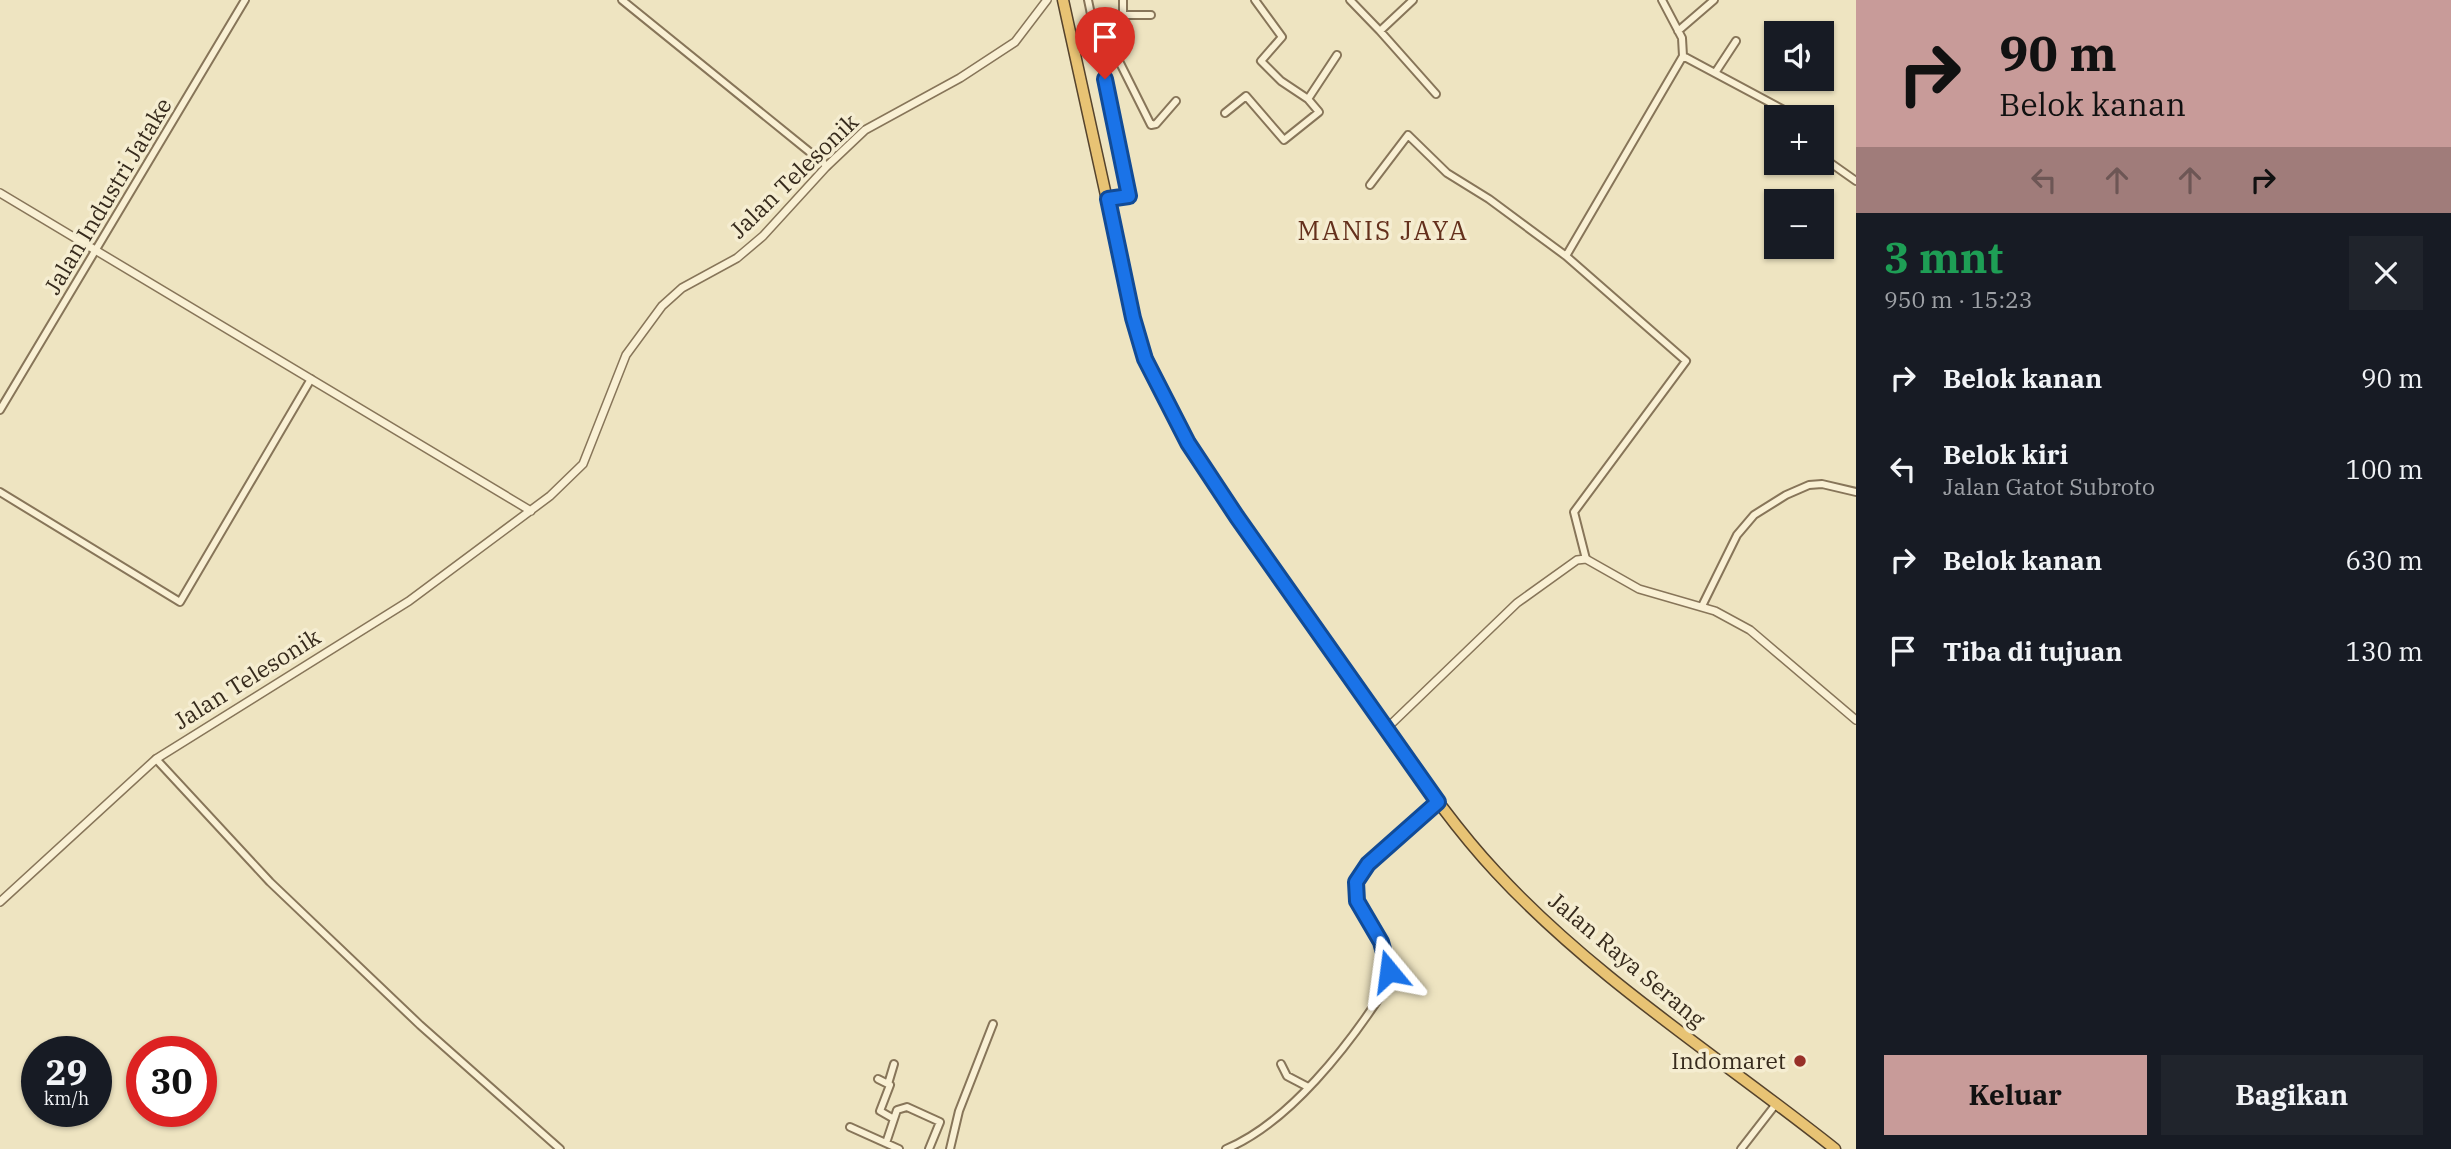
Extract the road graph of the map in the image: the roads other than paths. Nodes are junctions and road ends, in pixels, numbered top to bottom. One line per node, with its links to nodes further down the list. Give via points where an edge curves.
1 (245, 0): 31 (street, Jalan Industri Jatake)
2 (622, 0): 26 (street)
3 (1047, 0): 26 (street, Jalan Telesonik, via 1022,37 878,121)
4 (1063, 0): 30 (highway, Jalan Raya Serang)
5 (1088, 0): 30 (street, via 1129,196)
6 (1123, 0): 12 (street)
7 (1255, 0): 21 (street, via 1282,37 1261,61)
8 (1350, 0): 14 (street)
9 (1413, 0): 14 (street)
10 (1662, 0): 15 (street)
11 (1714, 0): 15 (street)
12 (1123, 15): 13 (street); 22 (street, via 1113,49 1151,125)
13 (1152, 15)
14 (1380, 31): 20 (street)
15 (1678, 31): 18 (street)
16 (1736, 41): 19 (street)
17 (1337, 55): 21 (street)
18 (1683, 56): 19 (street); 32 (street)
19 (1715, 73): 23 (street)
20 (1436, 94)
21 (1308, 99): 24 (street, via 1319,111 1284,140 1246,96)
22 (1176, 101)
23 (1775, 105)
24 (1226, 113)
25 (1834, 165): 27 (street)
26 (827, 166): 37 (street, Jalan Telesonik, via 746,250 682,288 662,306 626,355 583,464)
27 (1856, 181)
28 (1370, 186): 32 (street, via 1408,135 1447,173)
29 (0, 193): 31 (street)
30 (1108, 199): 41 (highway, Jalan Raya Serang, via 1145,359 1175,418 1237,517)
31 (95, 250): 33 (street); 34 (street, Jalan Industri Jatake)
32 (1566, 256): 38 (street, via 1686,361 1574,512)
33 (311, 379): 35 (street, via 180,601); 37 (street)
34 (0, 410)
35 (0, 492)
36 (1856, 492): 39 (street, via 1809,485 1754,515 1737,535)
37 (531, 511): 42 (street, Jalan Telesonik, via 409,601)
38 (1586, 559): 39 (street, via 1639,589); 41 (street, via 1577,559 1517,603)
39 (1702, 606): 40 (street, via 1750,630)
40 (1856, 720)
41 (1386, 729): 43 (highway, Jalan Raya Serang)
42 (156, 759): 44 (street, Jalan Telesonik); 55 (street, via 270,882 420,1025)
43 (1438, 802): 50 (street, via 1368,864 1356,882 1357,901 1387,956 1388,981 1362,1022); 51 (highway, Jalan Raya Serang, via 1497,873 1563,935)
44 (0, 902)
45 (993, 1024): 58 (street, via 959,1111)
46 (894, 1064): 49 (street)
47 (1281, 1064): 50 (street, via 1287,1076)
48 (878, 1079): 49 (street)
49 (888, 1084): 52 (street, via 880,1111)
50 (1308, 1087): 59 (street, via 1255,1134)
51 (1776, 1104): 60 (street); 61 (highway, Jalan Raya Serang)
52 (894, 1119): 54 (street); 57 (street, via 897,1110 907,1107 940,1122)
53 (850, 1127): 54 (street)
54 (886, 1143): 56 (street)
55 (561, 1149)
56 (899, 1149)
57 (929, 1149)
58 (950, 1149)
59 (1226, 1149)
60 (1741, 1149)
61 (1835, 1149)

